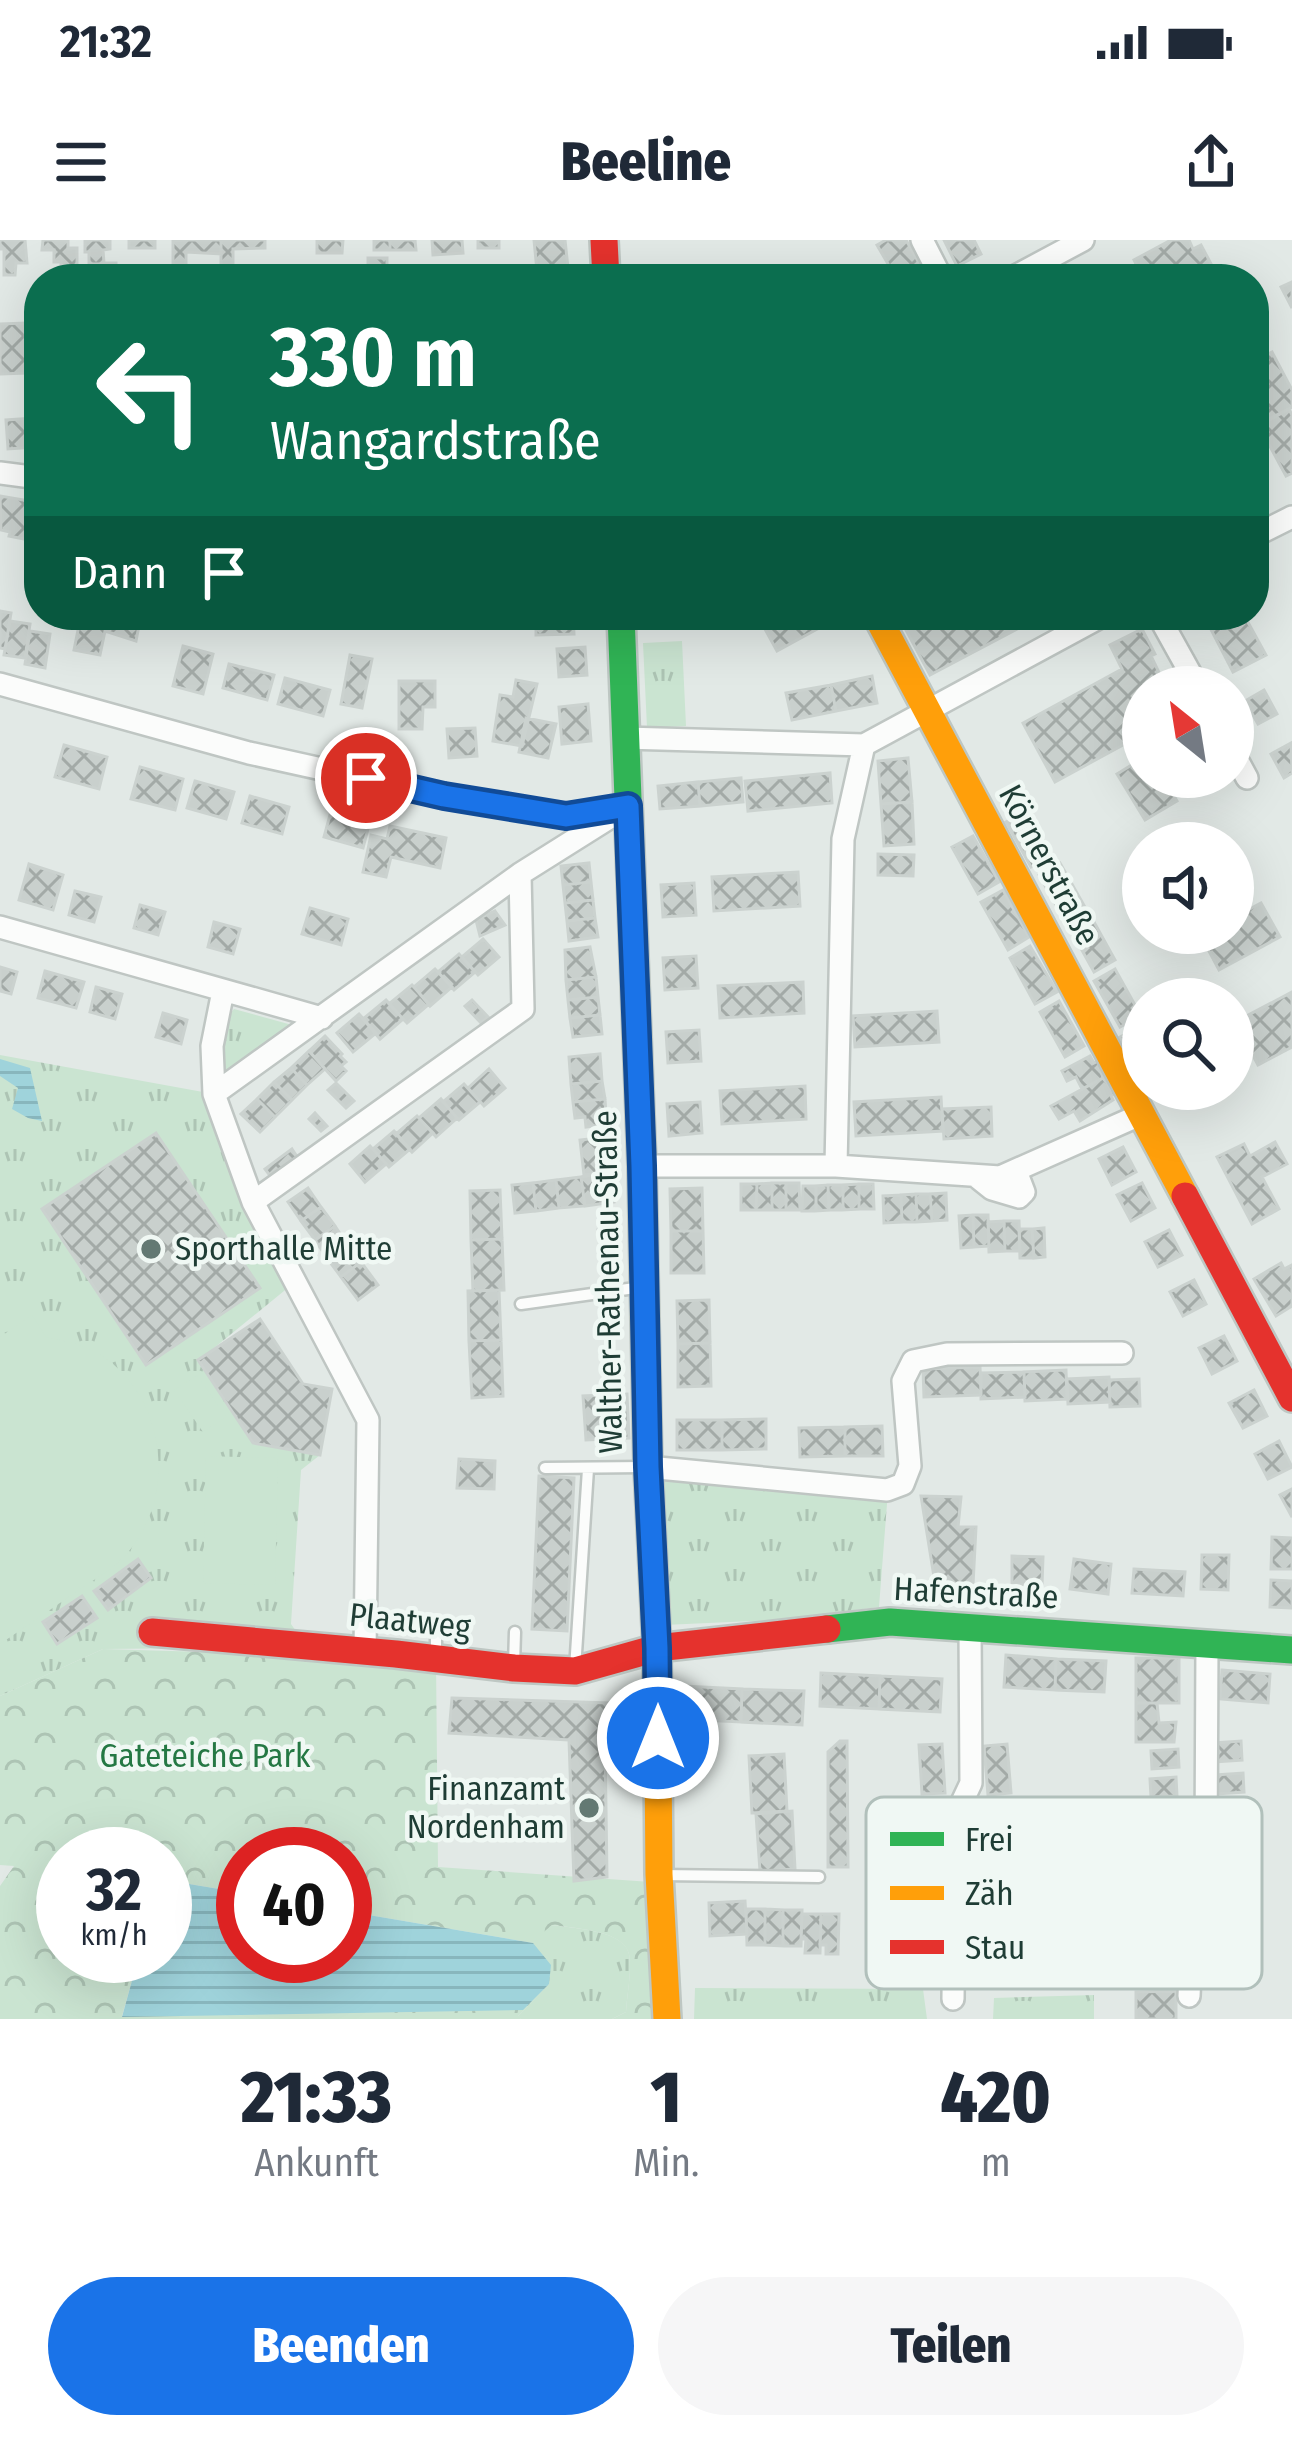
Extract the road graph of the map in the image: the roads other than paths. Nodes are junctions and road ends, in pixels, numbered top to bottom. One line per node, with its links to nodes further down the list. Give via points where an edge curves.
1 (1082, 240): 2 (street)
2 (1038, 264)
3 (621, 630): 10 (street, Walther-Rathenau-Straße)
4 (885, 630): 9 (street, Körnerstraße)
5 (1076, 630): 9 (street)
6 (1166, 630): 7 (street)
7 (1186, 666)
8 (0, 684): 12 (street, via 249,753 444,796 566,816)
9 (926, 710): 11 (street); 18 (street, Körnerstraße)
10 (625, 739): 11 (street); 12 (street, Walther-Rathenau-Straße)
11 (864, 745): 20 (street, via 842,839)
12 (628, 806): 13 (street); 19 (street, Walther-Rathenau-Straße)
13 (520, 874): 16 (street); 21 (street, via 523,1009)
14 (0, 927): 15 (street)
15 (223, 991): 16 (street); 17 (street, via 212,1046)
16 (322, 1018): 17 (street)
17 (214, 1094): 21 (street)
18 (1141, 1115): 20 (street, via 1000,1178); 25 (street, Körnerstraße)
19 (642, 1166): 20 (street); 22 (street, Walther-Rathenau-Straße)
20 (836, 1166)
21 (253, 1202): 36 (street, via 368,1420)
22 (645, 1287): 23 (lane); 26 (street, Walther-Rathenau-Straße)
23 (521, 1304)
24 (1122, 1354): 26 (street, via 914,1361 903,1381 910,1466 902,1484 887,1490)
25 (1292, 1398)
26 (648, 1467): 28 (lane); 34 (street, Walther-Rathenau-Straße)
27 (545, 1468): 28 (lane)
28 (588, 1469): 39 (lane)
29 (970, 1627): 33 (street, Hafenstraße); 34 (street, Hafenstraße, via 890,1622); 40 (street, via 971,1783)
30 (436, 1629): 37 (lane)
31 (152, 1632): 36 (street, Plaatweg)
32 (515, 1632): 38 (lane)
33 (1208, 1644): 35 (street, Hafenstraße); 41 (street)
34 (657, 1648): 39 (street, Plaatweg); 42 (street, Walther-Rathenau-Straße)
35 (1292, 1650)
36 (365, 1652): 37 (street, Plaatweg)
37 (436, 1658): 38 (street, Plaatweg)
38 (514, 1668): 39 (street, Plaatweg)
39 (575, 1671)
40 (964, 1797)
41 (1206, 1797)
42 (659, 1874): 43 (lane); 48 (street, Walther-Rathenau-Straße)
43 (819, 1877)
44 (952, 1989): 47 (street)
45 (1189, 1989): 46 (street)
46 (1189, 1996)
47 (952, 1999)
48 (667, 2019)

